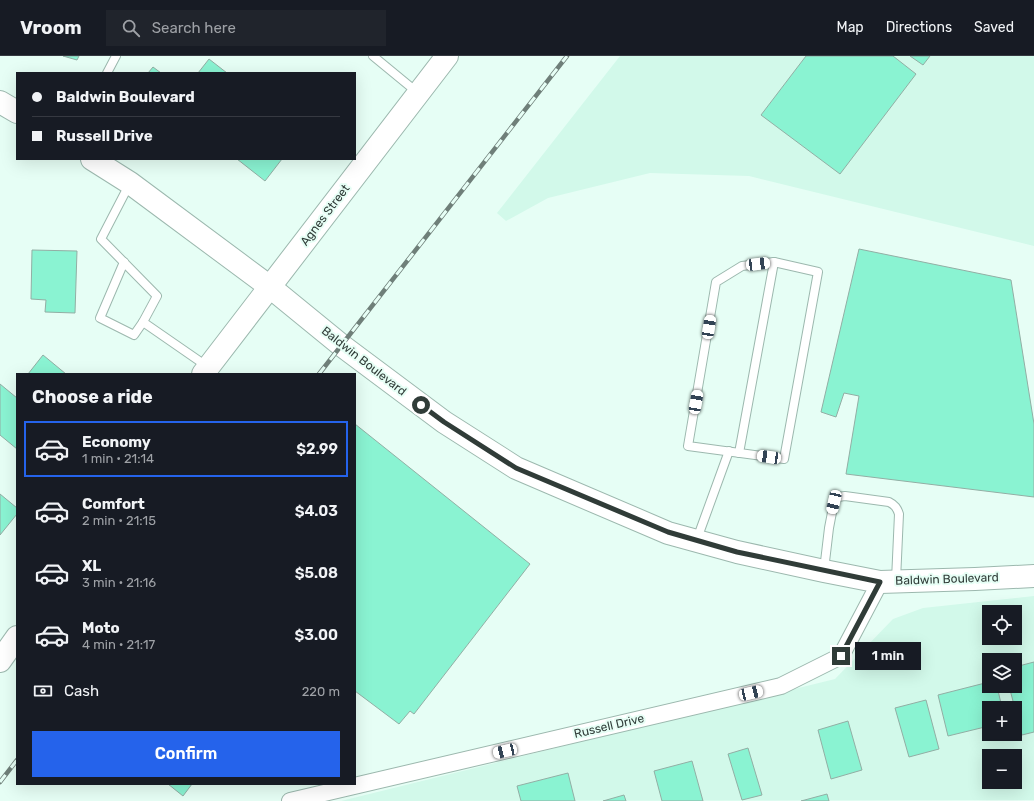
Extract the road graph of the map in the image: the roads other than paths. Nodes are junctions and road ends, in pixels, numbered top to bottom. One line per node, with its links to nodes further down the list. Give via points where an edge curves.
1 (116, 56): 4 (lane)
2 (373, 56): 5 (lane)
3 (447, 56): 5 (main road, Agnes Street)
4 (108, 72)
5 (418, 93): 12 (main road, Agnes Street)
6 (0, 102): 7 (main road)
7 (16, 111)
8 (94, 160): 9 (main road, Baldwin Boulevard)
9 (130, 183): 10 (lane, via 102,239); 12 (main road, Baldwin Boulevard)
10 (124, 262): 13 (lane, via 157,296); 13 (lane, via 100,318 134,335)
11 (774, 262): 15 (lane, via 742,266 716,282 688,446); 16 (lane); 16 (lane, via 818,272 814,296 784,460)
12 (270, 287): 14 (main road, Agnes Street); 17 (main road, Baldwin Boulevard, via 341,345 444,422 516,468 668,532)
13 (143, 322): 14 (lane)
14 (205, 371)
15 (728, 452): 16 (lane); 17 (lane)
16 (740, 453)
17 (697, 541): 18 (main road, Baldwin Boulevard)
18 (824, 571): 20 (main road, Baldwin Boulevard); 20 (lane, via 834,502 838,497 889,502 898,509 899,514)
19 (1034, 576): 20 (main road, Baldwin Boulevard)
20 (888, 582): 23 (street, Russell Drive, via 841,656 781,686)
21 (16, 638): 22 (main road)
22 (0, 661)
23 (290, 801)

